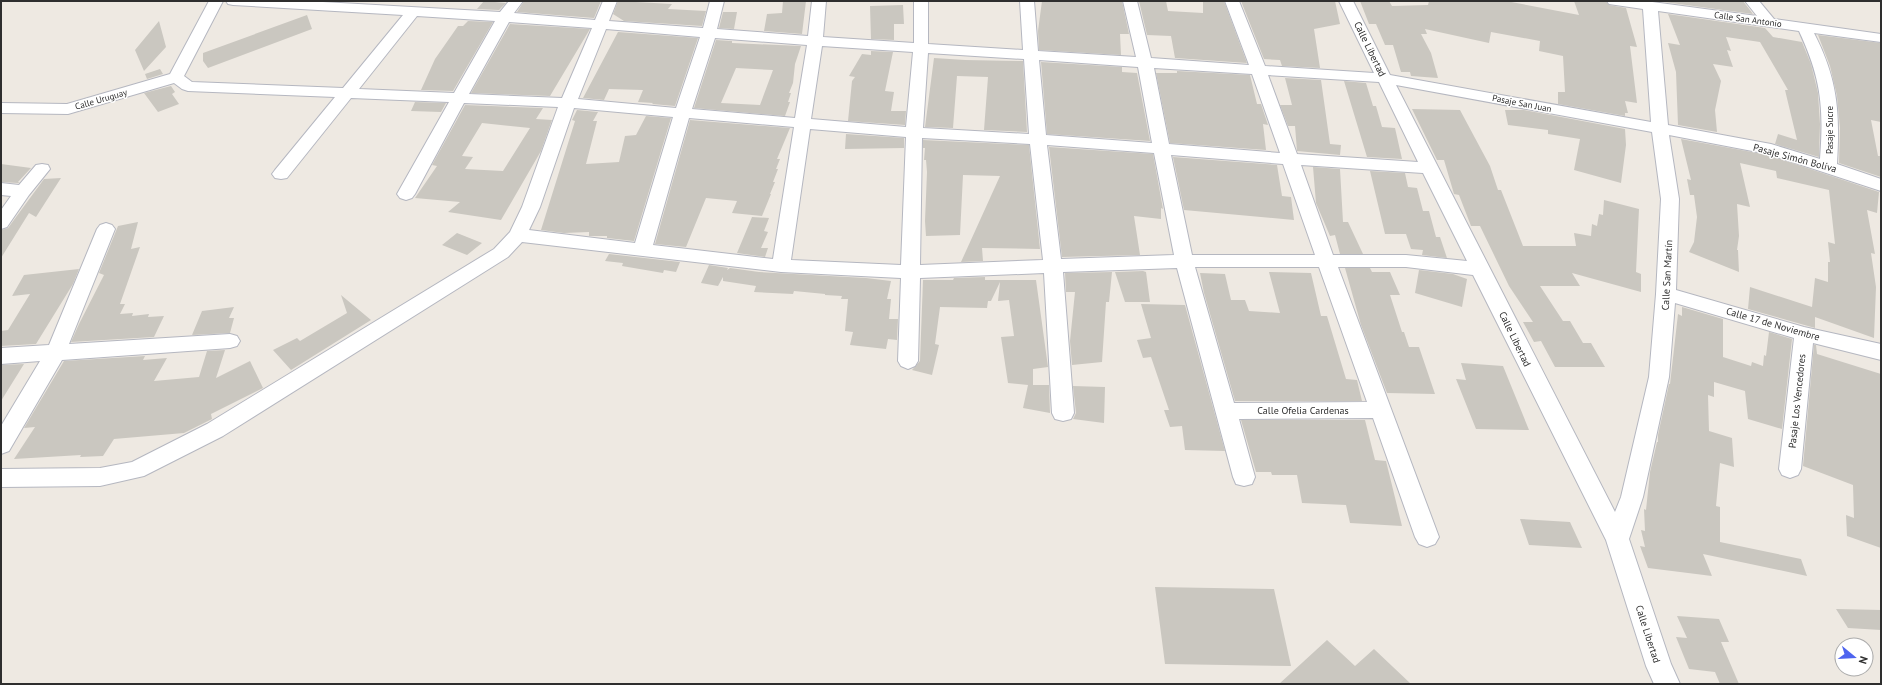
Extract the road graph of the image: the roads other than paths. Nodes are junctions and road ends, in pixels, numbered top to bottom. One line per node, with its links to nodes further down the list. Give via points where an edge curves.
1 (216, 1): 27 (street)
2 (233, 1): 15 (street, Pasaje San Juan)
3 (516, 1): 16 (street)
4 (610, 1): 18 (street)
5 (717, 1): 20 (street)
6 (819, 1): 22 (street)
7 (921, 1): 23 (street)
8 (1027, 1): 24 (street)
9 (1130, 1): 25 (street)
10 (1232, 1): 26 (street)
11 (1346, 1): 28 (street, Calle Libertad)
12 (1614, 1): 14 (street, Calle San Antonio)
13 (1752, 1): 17 (street)
14 (1650, 6): 17 (street, Calle San Antonio); 35 (street, Calle San Martín)
15 (414, 12): 16 (street, Pasaje San Juan); 29 (street)
16 (504, 18): 18 (street, Pasaje San Juan); 30 (street)
17 (1768, 22): 19 (street, Calle San Antonio)
18 (599, 26): 20 (street, Pasaje San Juan); 31 (street)
19 (1804, 27): 21 (street, Calle San Antonio); 40 (street, Pasaje Sucre, via 1824,74 1831,113)
20 (709, 33): 22 (street, Pasaje San Juan); 33 (street)
21 (1881, 38)
22 (815, 41): 23 (street, Pasaje San Juan); 34 (street)
23 (921, 47): 24 (street, Pasaje San Juan); 36 (street)
24 (1032, 55): 25 (street, Pasaje San Juan); 37 (street)
25 (1145, 63): 26 (street, Pasaje San Juan); 38 (street)
26 (1259, 71): 28 (street, Pasaje San Juan); 39 (street)
27 (176, 77): 29 (street, via 188,86); 32 (street, Calle Uruguay, via 68,109)
28 (1384, 78): 35 (street, Pasaje San Juan); 41 (street, Calle Libertad)
29 (347, 92): 30 (street); 43 (street)
30 (460, 97): 31 (street); 47 (street)
31 (568, 103): 33 (street); 50 (street, via 531,207)
32 (1, 108)
33 (683, 112): 34 (street); 51 (street)
34 (802, 124): 36 (street); 54 (street)
35 (1660, 130): 40 (street, Pasaje Simón Bolíva, via 1771,149); 58 (street, Calle San Martín, via 1670,199)
36 (914, 133): 37 (street); 57 (street)
37 (1038, 139): 38 (street); 55 (street)
38 (1161, 148): 39 (street); 53 (street)
39 (1291, 159): 41 (street); 52 (street)
40 (1828, 166): 44 (street, Pasaje Simón Bolíva)
41 (1430, 168): 56 (street, Calle Libertad)
42 (42, 169): 46 (street)
43 (281, 174)
44 (1881, 185)
45 (1, 189): 46 (street)
46 (23, 191): 48 (street)
47 (406, 194)
48 (1, 223)
49 (106, 229): 61 (street)
50 (518, 235): 51 (street); 71 (street, via 501,253 314,370 215,430 136,470 100,477)
51 (642, 250): 54 (street)
52 (1326, 260): 53 (street); 56 (street, via 1406,261); 65 (street)
53 (1184, 261): 55 (street); 66 (street)
54 (781, 266): 57 (street)
55 (1053, 267): 57 (street); 67 (street)
56 (1480, 269): 73 (street, Calle Libertad)
57 (911, 272): 64 (street)
58 (1666, 294): 59 (street, Calle 17 de Noviembre); 73 (street, Calle San Martín, via 1659,378 1632,497)
59 (1804, 334): 62 (street, Calle 17 de Noviembre); 69 (street, Pasaje Los Vencedores)
60 (230, 341): 61 (street)
61 (56, 352): 63 (street); 68 (street)
62 (1881, 352)
63 (1, 356)
64 (908, 361)
65 (1381, 410): 66 (street, Calle Ofelia Cardenas); 72 (street)
66 (1226, 411): 70 (street)
67 (1063, 413)
68 (1, 445)
69 (1790, 468)
70 (1244, 477)
71 (1, 478)
72 (1428, 537)
73 (1617, 539): 74 (street, Calle Libertad)
74 (1667, 684)

